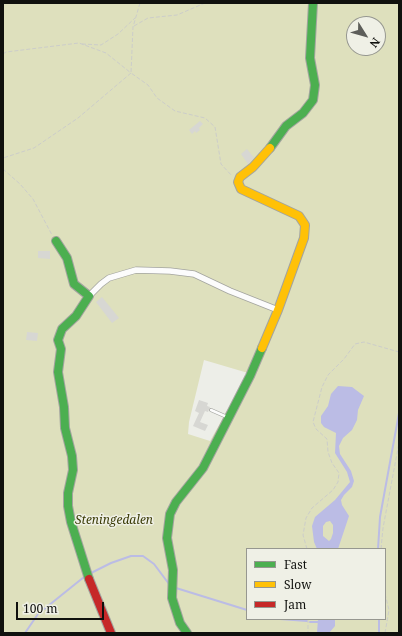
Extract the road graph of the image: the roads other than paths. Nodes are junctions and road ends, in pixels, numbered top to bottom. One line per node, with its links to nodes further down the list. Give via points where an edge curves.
1 (313, 3): 4 (street, via 310,58 315,85 313,100 303,113 286,126 263,157 240,176 238,182 241,189 299,216 305,225 304,238)
2 (56, 241): 3 (street, via 67,258 74,284)
3 (89, 296): 4 (street, via 109,278 136,270 170,271 194,274); 7 (street, via 76,316 62,329 58,340 61,349 58,372 65,428 72,456 73,470 68,493 71,522 85,570)
4 (278, 310): 6 (street)
5 (211, 410): 6 (lane)
6 (229, 418): 8 (street, via 203,468 176,502 170,514 167,538 173,570 172,598 180,623)
7 (111, 633)
8 (187, 633)

